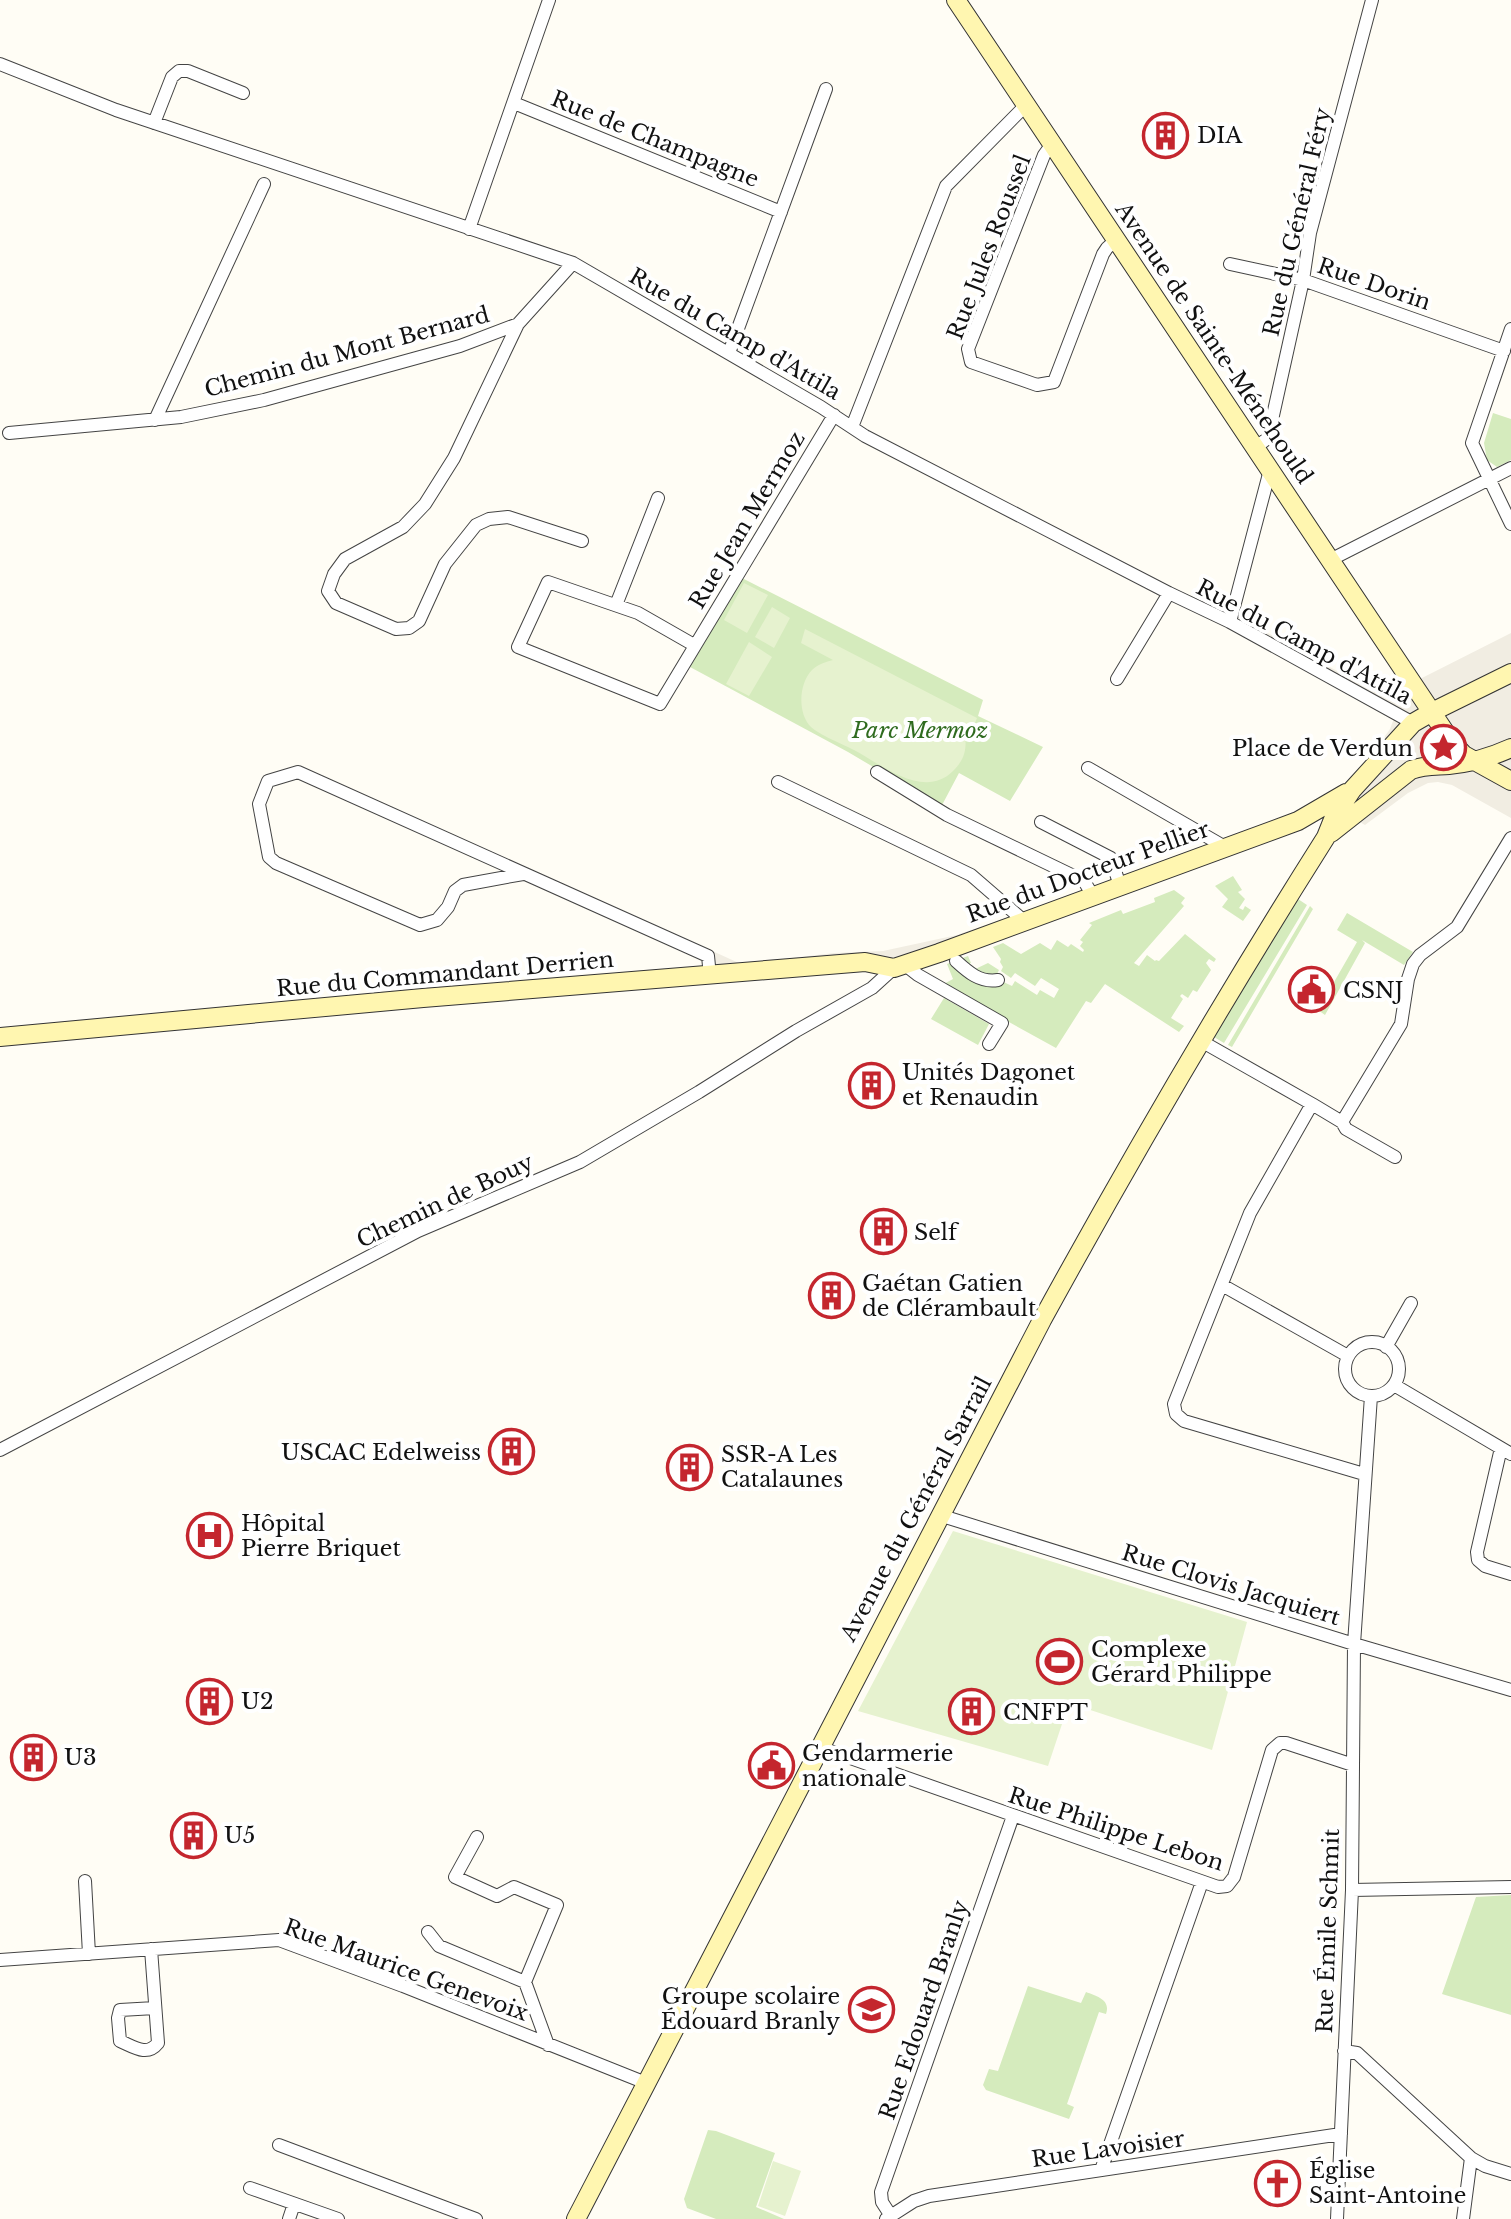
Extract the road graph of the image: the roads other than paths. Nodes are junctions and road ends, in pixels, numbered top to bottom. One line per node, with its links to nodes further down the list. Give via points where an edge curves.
1 (549, 0): 7 (street)
2 (956, 0): 8 (main road, Avenue de Sainte-Ménehould)
3 (1372, 0): 17 (street, Rue du Général Féry, via 1310,233)
4 (0, 64): 9 (street, Rue du Camp d'Attila)
5 (826, 89): 12 (street)
6 (243, 93): 9 (street, via 179,71)
7 (514, 103): 12 (street, Rue de Champagne); 13 (street)
8 (1026, 105): 10 (main road, Avenue de Sainte-Ménehould); 24 (street, via 946,186)
9 (154, 123): 13 (street, Rue du Camp d'Attila)
10 (1052, 144): 14 (main road, Avenue de Sainte-Ménehould); 14 (street, Rue Jules Roussel, via 968,349 971,362 1037,385 1054,382 1103,254)
11 (264, 184): 23 (street)
12 (781, 212): 21 (street)
13 (469, 229): 15 (street, Rue du Camp d'Attila)
14 (1116, 240): 26 (main road, Avenue de Sainte-Ménehould)
15 (573, 263): 18 (street, Chemin du Mont Bernard); 21 (street, Rue du Camp d'Attila)
16 (1230, 264): 17 (street, Rue Dorin)
17 (1303, 280): 20 (street, Rue Dorin); 26 (street, Rue du Général Féry, via 1268,438)
18 (518, 324): 23 (street, Chemin du Mont Bernard, via 460,346 264,400); 32 (street, via 454,458 425,504 403,527 345,559 328,591 336,603 396,629 409,628 419,621 445,564 476,525 508,517)
19 (1511, 329): 20 (street)
20 (1504, 351): 29 (street, via 1472,443)
21 (729, 353): 22 (street, Rue du Camp d'Attila)
22 (834, 415): 24 (street, Rue du Camp d'Attila); 37 (street, Rue Jean Mermoz)
23 (155, 420): 25 (street, Chemin du Mont Bernard)
24 (852, 427): 34 (street, Rue du Camp d'Attila)
25 (9, 433)
26 (1255, 448): 28 (main road, Avenue de Sainte-Ménehould)
27 (1511, 468): 29 (street)
28 (1270, 470): 33 (main road, Avenue de Sainte-Ménehould); 36 (street)
29 (1488, 479): 31 (street); 33 (street)
30 (658, 498): 35 (street)
31 (1511, 524)
32 (582, 541)
33 (1330, 560): 40 (main road, Avenue de Sainte-Ménehould)
34 (1169, 593): 36 (street, Rue du Camp d'Attila); 39 (street)
35 (616, 605): 37 (street, Rue Jean Mermoz); 37 (street, Rue Jean Mermoz, via 548,582 518,647 660,704)
36 (1230, 622): 41 (street, Rue du Camp d'Attila)
37 (694, 645)
38 (1511, 673): 40 (main road)
39 (1117, 679)
40 (1432, 712): 41 (main road); 43 (main road, via 1456,748)
41 (1413, 723): 48 (main road)
42 (1511, 748): 43 (main road)
43 (1473, 761): 46 (main road); 49 (main road, via 1420,766)
44 (1088, 768): 53 (street)
45 (877, 772): 56 (street, via 947,815 1084,881)
46 (1511, 781)
47 (778, 782): 57 (street, via 971,875)
48 (1352, 790): 49 (main road); 50 (main road, Rue du Docteur Pellier)
49 (1341, 814): 50 (main road, Rue du Docteur Pellier); 63 (main road, Avenue du Général Sarrail)
50 (1298, 821): 53 (main road, Rue du Docteur Pellier)
51 (1041, 822): 55 (street, via 1111,858)
52 (1511, 838): 66 (street, via 1457,927 1413,964 1401,1024)
53 (1225, 847): 55 (main road, Rue du Docteur Pellier)
54 (523, 874): 54 (street, via 298,772 268,781 259,804 269,857 276,863 420,925 437,920 463,885); 60 (street, via 708,956)
55 (1120, 886): 56 (main road, Rue du Docteur Pellier)
56 (1093, 896): 57 (main road, Rue du Docteur Pellier)
57 (1024, 921): 59 (main road, Rue du Docteur Pellier)
58 (956, 961): 61 (street, via 979,979)
59 (899, 966): 60 (main road, Rue du Commandant Derrien, via 865,962); 64 (street, via 1002,1023); 74 (street, Chemin de Bouy, via 872,988 580,1162 418,1231)
60 (710, 976): 62 (main road, Rue du Commandant Derrien)
61 (998, 980)
62 (0, 1037)
63 (1201, 1041): 65 (street); 77 (main road, Avenue du Général Sarrail, via 1112,1193)
64 (989, 1044)
65 (1312, 1104): 66 (street); 68 (street, via 1250,1213)
66 (1342, 1122): 67 (street)
67 (1395, 1157)
68 (1222, 1285): 71 (street); 76 (street, via 1174,1404 1176,1414 1184,1421)
69 (1411, 1303): 70 (street)
70 (1386, 1347): 71 (street, via 1365,1343); 72 (street, via 1397,1360)
71 (1348, 1356): 73 (street, via 1348,1383)
72 (1394, 1385): 73 (street); 75 (street)
73 (1371, 1396): 76 (street, Rue Émile Schmit)
74 (0, 1450)
75 (1506, 1451): 78 (street, via 1477,1552 1485,1566)
76 (1364, 1474): 79 (street, Rue Émile Schmit)
77 (939, 1515): 79 (street, Rue Clovis Jacquiert); 81 (main road, Avenue du Général Sarrail)
78 (1511, 1574)
79 (1354, 1644): 80 (street, Rue Clovis Jacquiert); 82 (street, Rue Émile Schmit)
80 (1511, 1690)
81 (819, 1747): 83 (street, Rue Philippe Lebon); 97 (main road, Avenue du Général Sarrail)
82 (1353, 1765): 86 (street, Rue Philippe Lebon, via 1286,1743 1275,1746 1234,1877 1223,1888); 88 (street, Rue Émile Schmit)
83 (1013, 1816): 86 (street, Rue Philippe Lebon); 105 (street, Rue Edouard Branly, via 881,2192)
84 (477, 1837): 93 (street, via 455,1877 497,1896 514,1887 557,1905)
85 (85, 1881): 91 (street)
86 (1202, 1882): 101 (street)
87 (1511, 1887): 88 (street)
88 (1352, 1890): 96 (street, Rue Émile Schmit)
89 (428, 1932): 93 (street, via 439,1946)
90 (151, 1949): 91 (street, Rue Maurice Genevoix); 94 (street); 95 (street, Rue Maurice Genevoix, via 279,1940)
91 (89, 1954): 92 (street, Rue Maurice Genevoix)
92 (0, 1960)
93 (525, 1982): 95 (street)
94 (155, 2008)
95 (548, 2045): 97 (street, Rue Maurice Genevoix)
96 (1344, 2051): 98 (street, Rue Émile Schmit); 100 (street, via 1357,2053)
97 (646, 2083): 109 (main road, Avenue du Général Sarrail)
98 (1341, 2134): 101 (street, Rue Lavoisier); 110 (street, Rue Émile Schmit)
99 (279, 2145): 108 (street)
100 (1471, 2158): 102 (street); 111 (street)
101 (1101, 2170): 105 (street, Rue Lavoisier, via 921,2198)
102 (1511, 2174)
103 (250, 2188): 104 (street)
104 (294, 2204): 106 (street); 107 (street)
105 (888, 2217)
106 (289, 2219)
107 (338, 2219)
108 (476, 2219)
109 (576, 2219)
110 (1337, 2219)
111 (1463, 2219)

